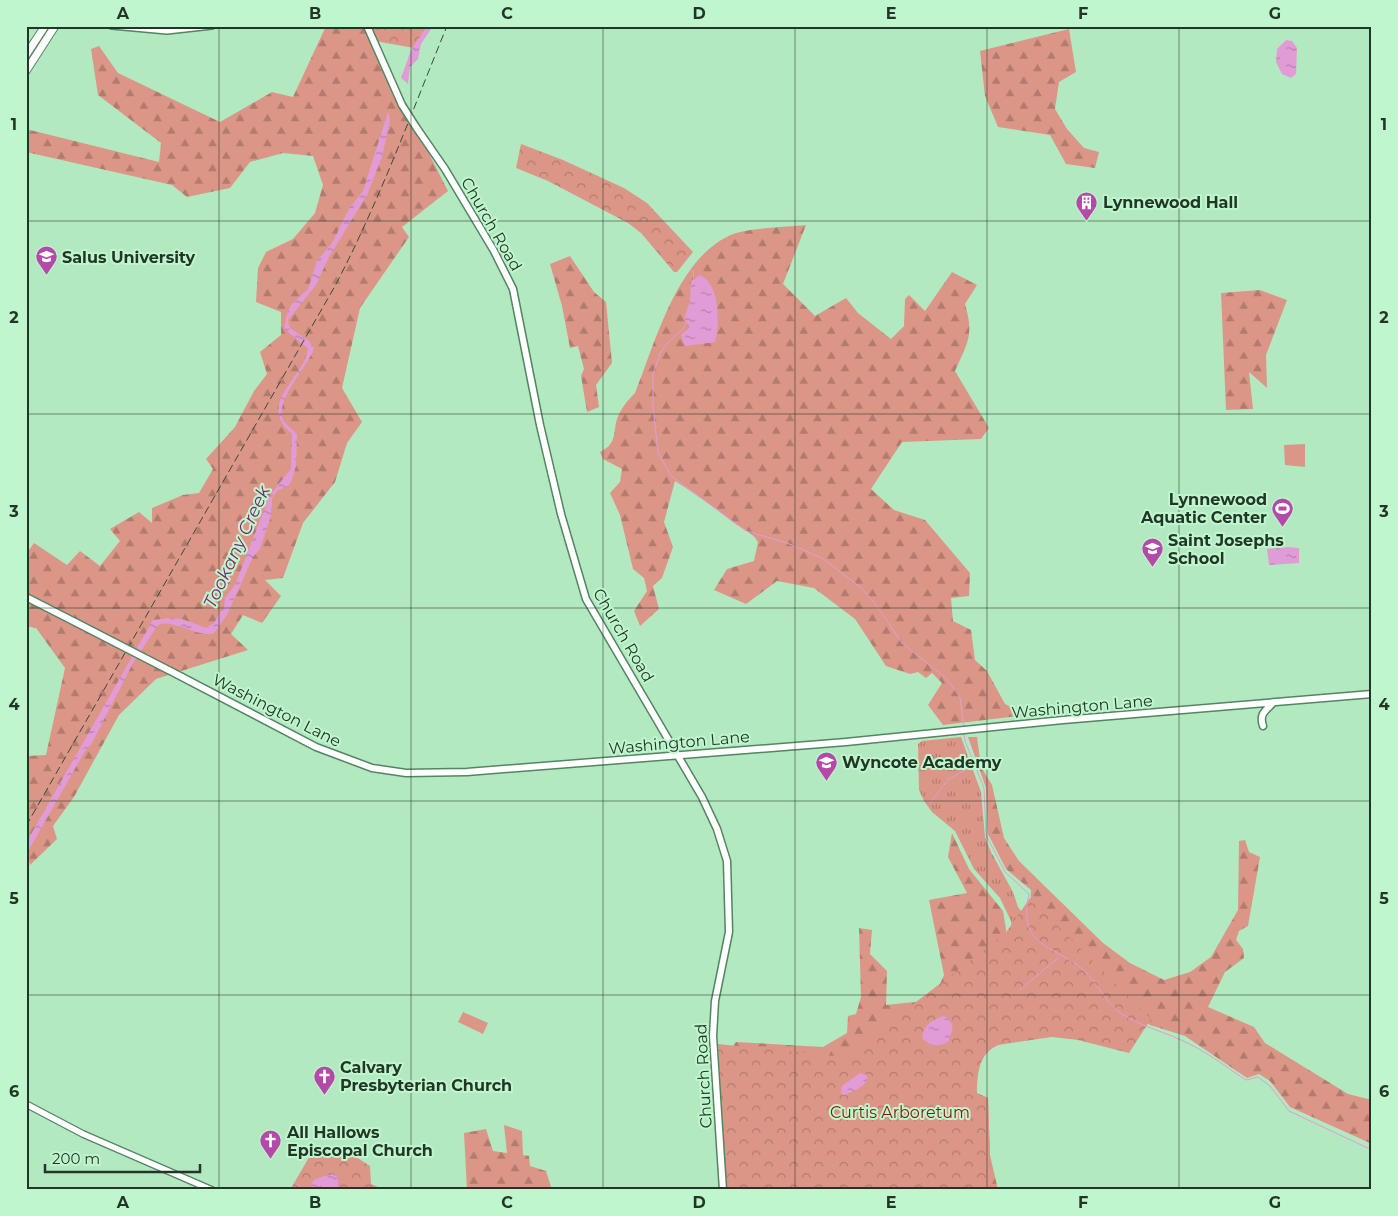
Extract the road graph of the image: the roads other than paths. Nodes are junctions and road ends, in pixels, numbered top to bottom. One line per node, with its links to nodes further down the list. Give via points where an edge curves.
1 (45, 26): 6 (highway)
2 (55, 26): 7 (highway)
3 (112, 26): 4 (street, via 167,31)
4 (212, 26)
5 (367, 26): 12 (main road, Church Road, bridge, via 402,105 494,251 513,289 540,425 586,599)
6 (26, 55)
7 (26, 71)
8 (26, 597): 12 (main road, Washington Lane, bridge, via 316,747 372,768 427,774)
9 (1372, 694): 10 (main road, Washington Lane)
10 (1273, 703): 11 (main road, via 1262,713); 12 (main road, Washington Lane)
11 (1263, 726)
12 (677, 756): 15 (main road, Church Road, via 713,821 727,861 730,932 715,1001 713,1036)
13 (26, 1104): 14 (main road, via 83,1134)
14 (212, 1190)
15 (723, 1190)

